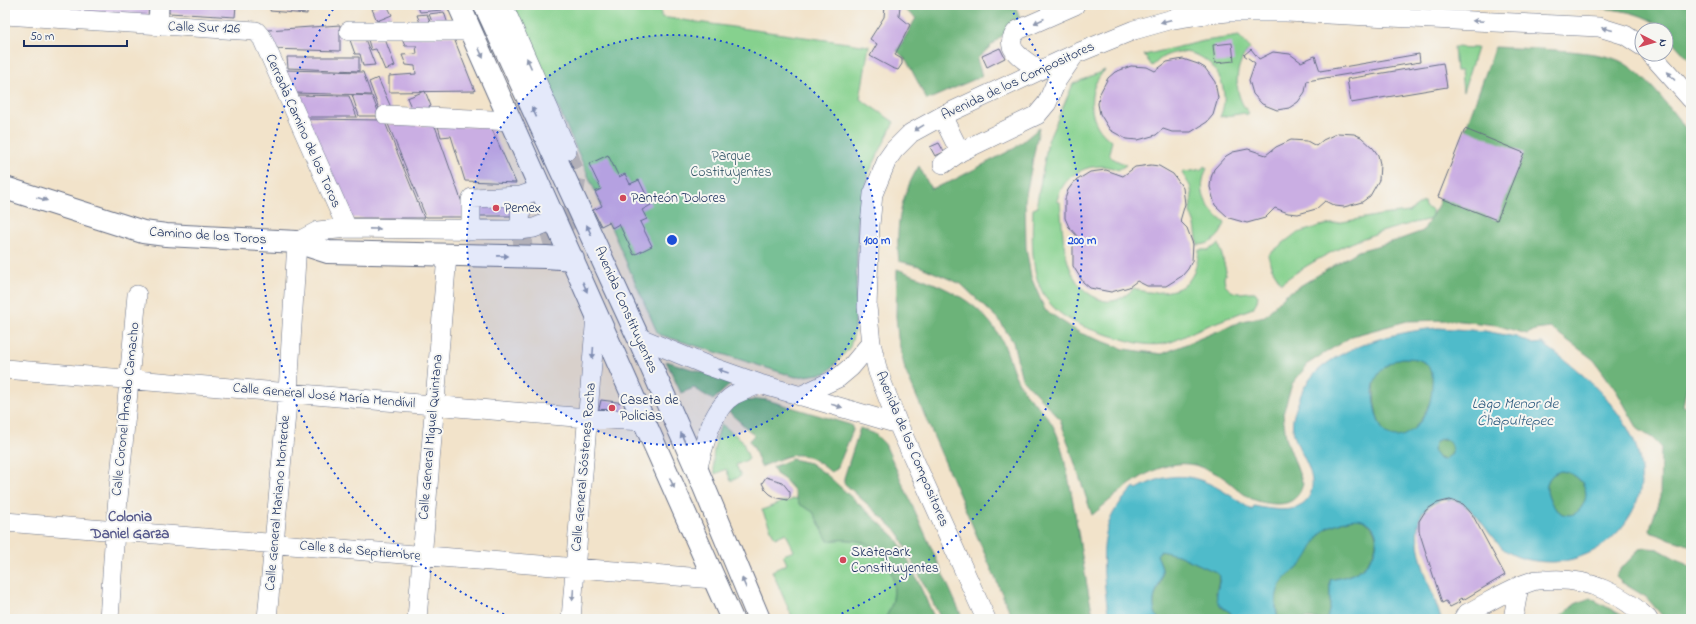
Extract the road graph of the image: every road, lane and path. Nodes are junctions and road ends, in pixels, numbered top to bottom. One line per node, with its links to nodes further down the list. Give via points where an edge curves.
1 (6, 5): 9 (street)
2 (159, 5): 10 (street)
3 (459, 5): 12 (main road, Avenida Constituyentes)
4 (485, 5): 36 (main road, Avenida Constituyentes, one-way to 4)
5 (503, 5): 22 (street, one-way to 5)
6 (1075, 5): 17 (street, one-way to 17, via 1014,34 1011,43 1014,53)
7 (1257, 8): 8 (street, Avenida de los Compositores); 15 (street, Avenida de los Compositores, one-way to 15, via 1174,19 1134,30)
8 (1333, 9): 14 (street, Avenida de los Compositores, one-way to 8, via 1625,35 1599,27)
9 (5, 14): 10 (street, Calle Sur 126)
10 (158, 26): 13 (street, Calle Sur 126, via 251,30)
11 (349, 31): 12 (street)
12 (471, 31): 21 (main road, Avenida Constituyentes, one-way to 21)
13 (259, 33): 28 (street, Cerrada Camino de los Toros)
14 (1634, 41)
15 (1075, 54): 17 (street, Avenida de los Compositores); 23 (street, via 1057,80 1047,103 1037,115)
16 (1658, 62): 18 (street, one-way to 16)
17 (1039, 70): 20 (street, Avenida de los Compositores)
18 (1691, 99)
19 (386, 115): 21 (street)
20 (942, 116): 23 (street); 37 (street, Avenida de los Compositores, one-way to 37, via 911,133 894,150 876,187 871,213 868,259 867,307)
21 (512, 121): 26 (main road, Avenida Constituyentes)
22 (567, 150)
23 (960, 152): 24 (street)
24 (943, 164)
25 (5, 188): 31 (main road, Camino de los Toros, one-way to 31, via 143,232)
26 (531, 193): 27 (main road, Avenida Constituyentes); 29 (street, via 472,198); 30 (street)
27 (554, 220): 30 (street); 33 (main road, Avenida Constituyentes)
28 (347, 228): 29 (street, one-way to 29); 31 (street, via 318,231)
29 (471, 231): 30 (street)
30 (516, 236): 31 (street, Camino de los Toros)
31 (297, 242): 32 (main road, Camino de los Toros, via 328,252); 41 (street, Calle General Mariano Monterde)
32 (447, 256): 33 (main road, Camino de los Toros, one-way to 33, via 546,257); 43 (street, Calle General Miguel Quintana)
33 (573, 260): 35 (main road, Avenida Constituyentes, one-way to 35)
34 (138, 295): 39 (street, Calle Coronel Amado Camacho)
35 (596, 315): 44 (street, Calle General Sóstenes Rocha, one-way to 44); 45 (main road, Avenida Constituyentes)
36 (638, 336): 40 (street, one-way to 36, via 706,365); 47 (main road, Avenida Constituyentes, one-way to 36)
37 (871, 343): 42 (street, via 851,368 838,378); 46 (street, Avenida de los Compositores, via 878,372)
38 (5, 369): 39 (street, Calle General José María Mendívil)
39 (129, 380): 41 (street, Calle General José María Mendívil); 49 (street, Calle Coronel Amado Camacho)
40 (760, 384): 42 (street); 47 (street, via 733,396 719,410)
41 (288, 392): 43 (street, Calle General José María Mendívil); 50 (street, Calle General Mariano Monterde)
42 (800, 396): 46 (street, one-way to 46)
43 (433, 405): 44 (street, Calle General José María Mendívil); 51 (street, Calle General Miguel Quintana)
44 (587, 418): 45 (street, Calle General José María Mendívil); 52 (street, Calle General Sóstenes Rocha)
45 (644, 421): 53 (main road, Avenida Constituyentes, one-way to 53)
46 (898, 424): 61 (street, Avenida de los Compositores)
47 (697, 470): 60 (main road, Avenida Constituyentes, one-way to 47)
48 (5, 522): 49 (street, Calle 8 de Septiembre)
49 (115, 531): 50 (street, Calle 8 de Septiembre); 56 (street, Calle Coronel Amado Camacho)
50 (275, 543): 51 (street, Calle 8 de Septiembre); 57 (street, Calle General Mariano Monterde)
51 (421, 557): 52 (street, Calle 8 de Septiembre); 58 (street, Calle General Miguel Quintana)
52 (575, 569): 53 (street, Calle 8 de Septiembre); 59 (street, Calle General Sóstenes Rocha, one-way to 59)
53 (714, 579): 55 (main road, Avenida Constituyentes)
54 (1518, 586): 62 (street, via 1466,614); 63 (street); 64 (street, via 1535,580 1589,584 1616,594 1636,607)
55 (731, 617)
56 (110, 619)
57 (267, 619)
58 (417, 619)
59 (571, 619)
60 (759, 619)
61 (986, 619)
62 (1463, 619)
63 (1513, 619)
64 (1648, 619)

